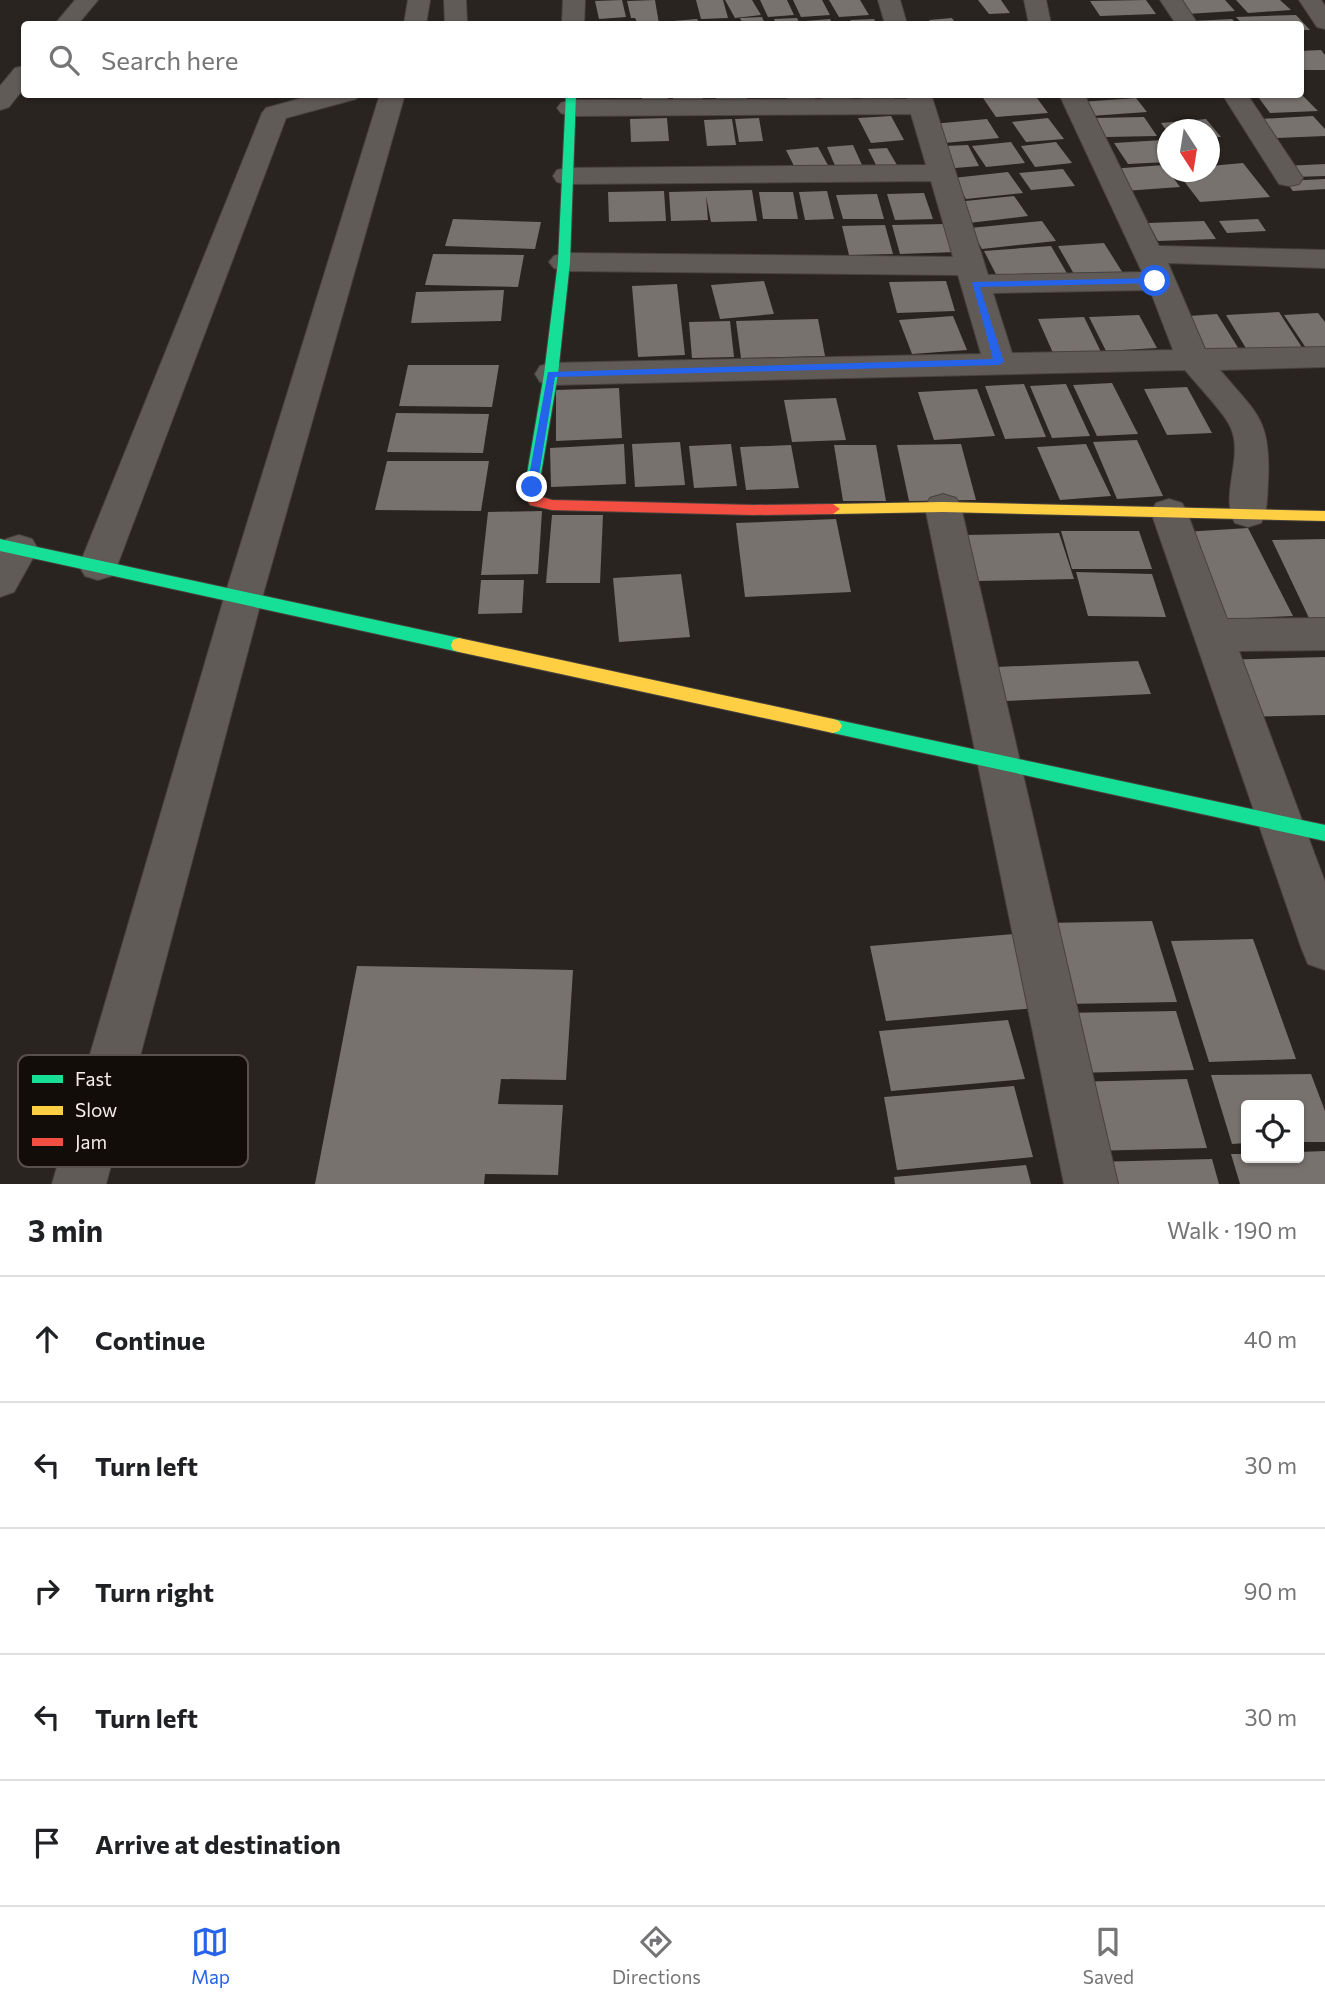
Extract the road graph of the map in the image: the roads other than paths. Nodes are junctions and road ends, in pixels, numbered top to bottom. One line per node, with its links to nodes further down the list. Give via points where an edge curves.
1 (87, 0): 9 (street)
2 (419, 0): 10 (street)
3 (455, 0): 11 (street)
4 (574, 0): 12 (street)
5 (889, 0): 13 (street)
6 (1035, 0): 14 (street)
7 (1171, 0): 15 (street)
8 (1310, 0): 16 (street)
9 (69, 21)
10 (416, 21)
11 (456, 21)
12 (573, 21)
13 (895, 21)
14 (1039, 21)
15 (1185, 21)
16 (1325, 22)
17 (21, 78): 24 (street)
18 (333, 98): 41 (street, via 275,113)
19 (392, 98): 43 (street)
20 (1073, 98): 30 (street)
21 (1237, 98): 27 (street)
22 (919, 100): 23 (street); 25 (street)
23 (570, 101): 26 (street)
24 (0, 102)
25 (942, 173): 26 (street); 31 (street)
26 (567, 176): 29 (street)
27 (1289, 178)
28 (1325, 259): 30 (street)
29 (564, 262): 31 (street); 35 (street)
30 (1154, 266): 31 (street, via 1155,281); 33 (street)
31 (972, 275): 34 (street)
32 (1325, 357): 33 (street)
33 (1193, 359): 34 (street); 38 (street, via 1247,424 1252,452)
34 (999, 362): 35 (street)
35 (551, 374): 36 (street, via 532,487 535,501 753,510)
36 (943, 507): 37 (street); 46 (street)
37 (1169, 512): 38 (street); 45 (street)
38 (1248, 514): 39 (street)
39 (1325, 516)
40 (9, 547): 41 (street); 42 (street)
41 (98, 566): 43 (street)
42 (0, 582)
43 (243, 598): 46 (street); 50 (street)
44 (1325, 634): 45 (street)
45 (1212, 635): 47 (street)
46 (999, 762): 47 (street); 53 (street)
47 (1278, 822): 48 (street); 49 (street)
48 (1325, 833)
49 (1325, 947)
50 (115, 1055)
51 (84, 1167): 52 (street)
52 (79, 1184)
53 (1091, 1184)

